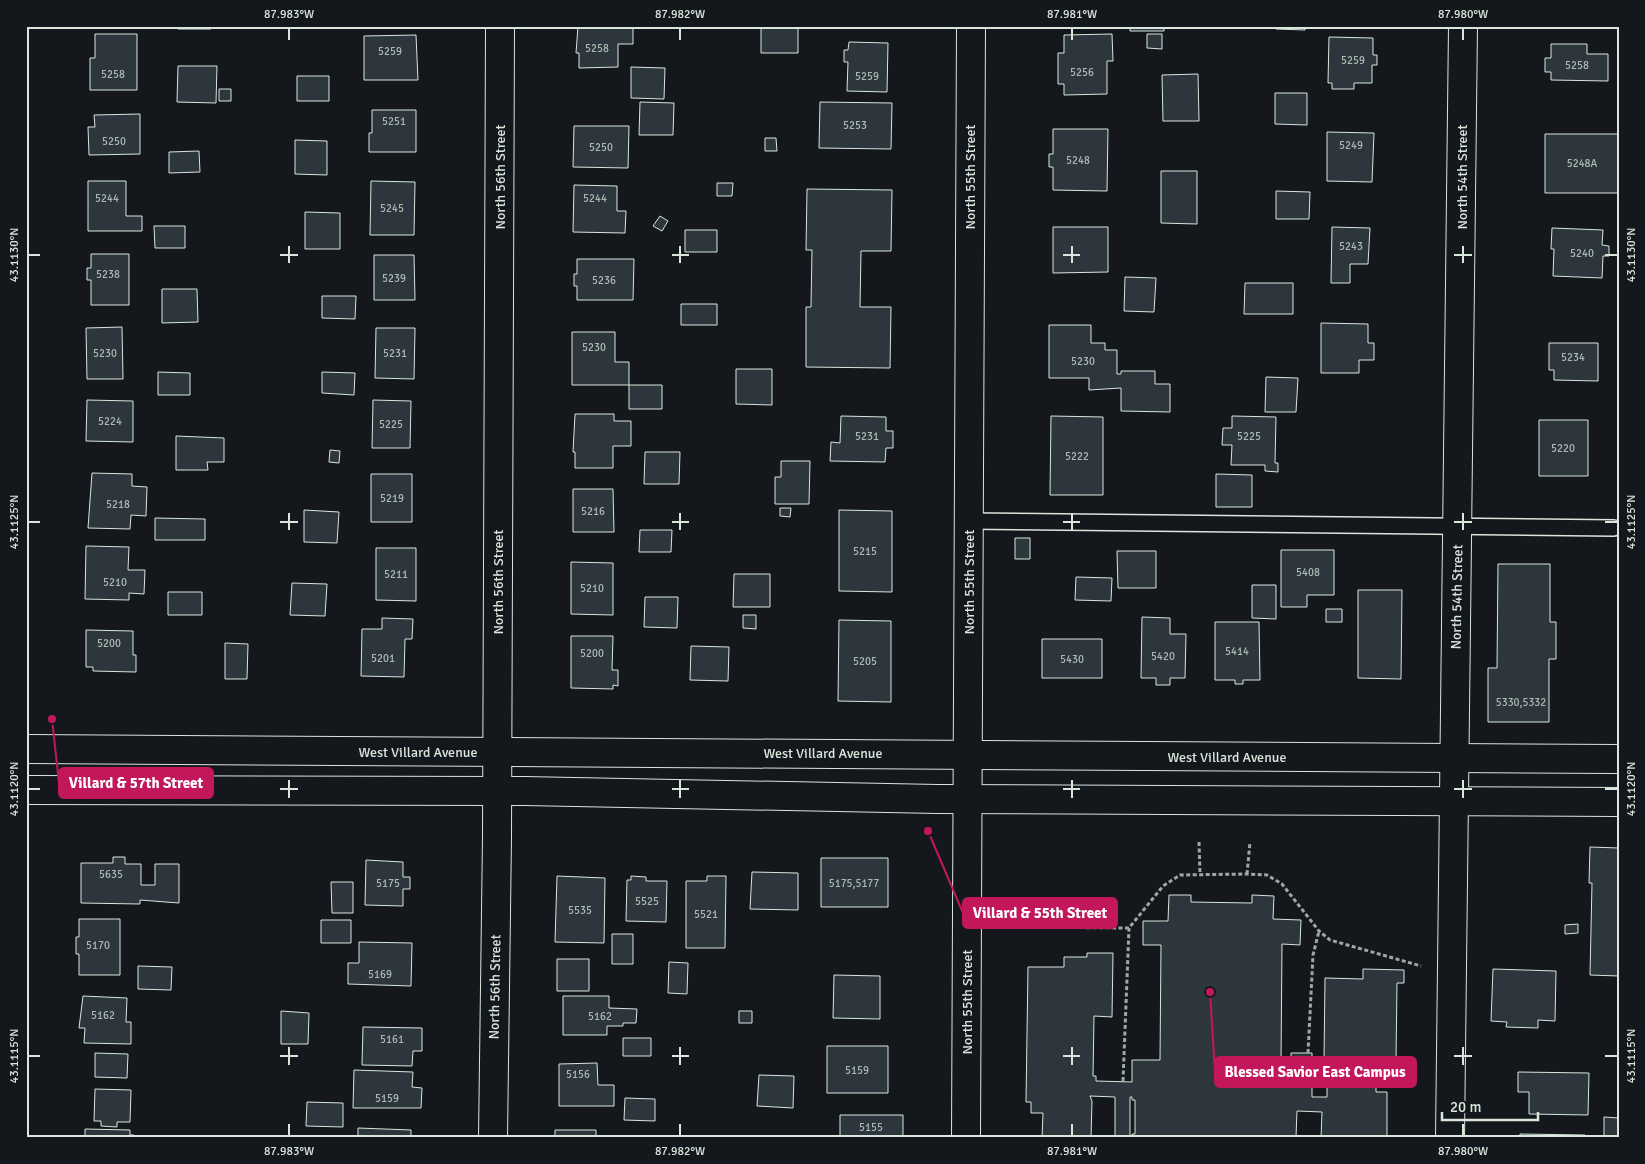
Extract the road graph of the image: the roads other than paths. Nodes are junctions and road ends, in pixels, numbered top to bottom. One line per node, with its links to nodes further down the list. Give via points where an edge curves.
1 (500, 26): 8 (street, North 56th Street)
2 (971, 26): 4 (street, North 55th Street)
3 (1463, 26): 5 (street, North 54th Street)
4 (969, 521): 5 (lane); 9 (street, North 55th Street)
5 (1458, 526): 6 (lane); 10 (street, North 54th Street)
6 (1614, 528)
7 (26, 749): 8 (street, West Villard Avenue)
8 (498, 752): 9 (street, West Villard Avenue); 13 (street, North 56th Street)
9 (968, 755): 10 (street, West Villard Avenue); 14 (street, North 55th Street)
10 (1456, 758): 11 (street, West Villard Avenue); 15 (street, North 54th Street)
11 (1619, 759)
12 (26, 790): 13 (street)
13 (497, 791): 14 (street); 17 (street, North 56th Street)
14 (967, 798): 15 (street); 18 (street, North 55th Street)
15 (1455, 801): 16 (street); 19 (street, North 54th Street)
16 (1619, 802)
17 (493, 1138)
18 (966, 1138)
19 (1450, 1138)

